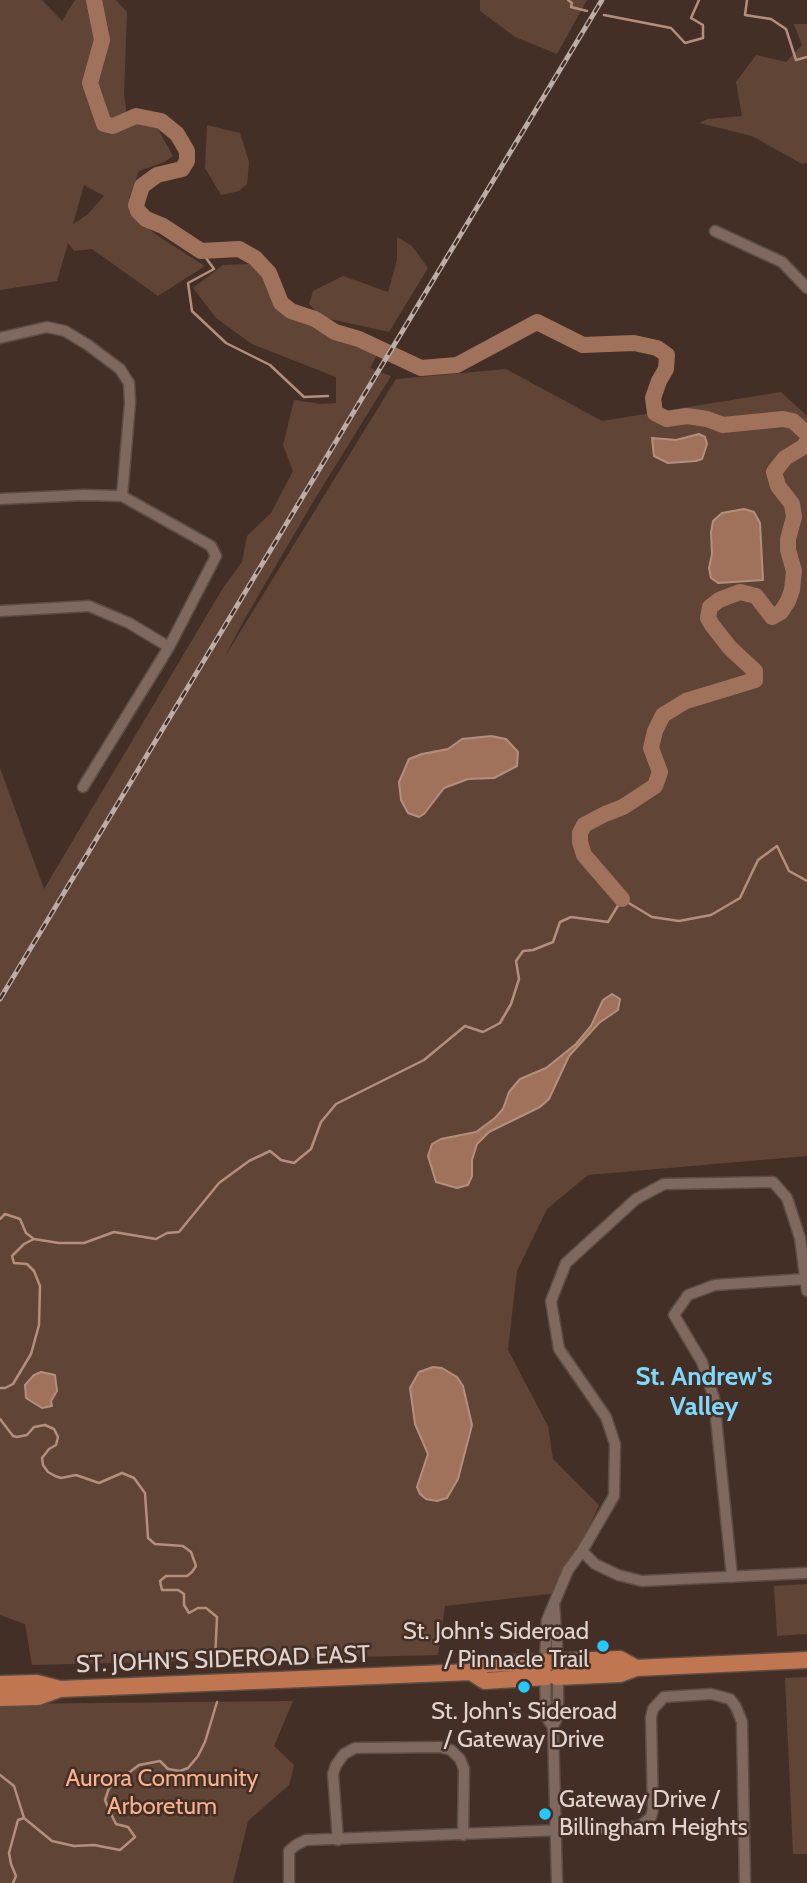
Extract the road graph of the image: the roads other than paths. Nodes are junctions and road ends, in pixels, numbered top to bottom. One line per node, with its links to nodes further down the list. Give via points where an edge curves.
1 (715, 231): 2 (street, via 782,262)
2 (807, 288)
3 (0, 338): 4 (street, via 47,327 65,331 120,369 129,383 130,403)
4 (122, 496): 5 (street); 7 (street, via 211,546 216,556)
5 (0, 499)
6 (0, 611): 7 (street, via 89,606)
7 (169, 647): 8 (street)
8 (83, 787)
9 (805, 1279): 10 (street); 11 (street, via 800,1238 787,1198 773,1182 664,1184 636,1199 566,1264 551,1301 559,1349 606,1417 615,1444 614,1496); 13 (street, via 715,1285 688,1295 674,1315 702,1362 714,1398)
10 (807, 1291)
11 (582, 1551): 13 (street, via 595,1564 642,1581); 15 (street, via 554,1603)
12 (807, 1573): 13 (street)
13 (732, 1577)
14 (807, 1660): 15 (main road, ST. JOHN'S SIDEROAD EAST, via 636,1668 620,1659)
15 (552, 1669): 17 (main road, ST. JOHN'S SIDEROAD EAST, via 485,1681 471,1672); 19 (street, via 546,1717 553,1727)
16 (0, 1684): 17 (main road, ST. JOHN'S SIDEROAD EAST, via 37,1683)
17 (60, 1689): 18 (main road, ST. JOHN'S SIDEROAD EAST, via 38,1697)
18 (0, 1698)
19 (555, 1829): 20 (street); 23 (street); 24 (street, via 639,1827 645,1823 653,1809 651,1717 657,1703 664,1697 723,1696 736,1707 742,1722)
20 (463, 1835): 21 (street); 21 (street, via 464,1769 451,1749 355,1748 344,1754 334,1774)
21 (338, 1840): 22 (street, via 306,1840 289,1851)
22 (289, 1883)
23 (557, 1883)
24 (745, 1883)

